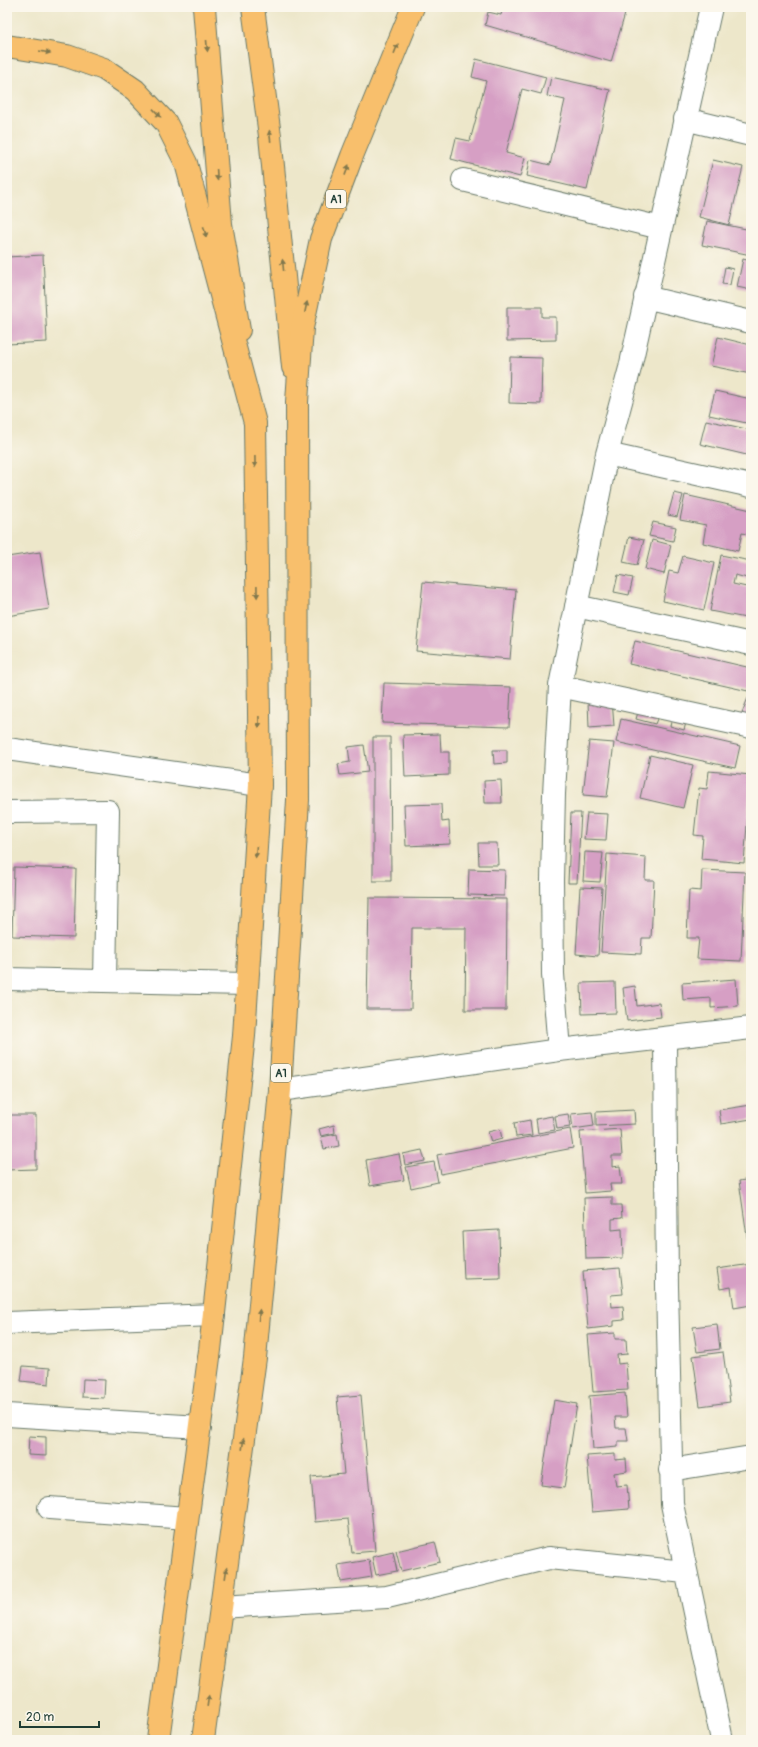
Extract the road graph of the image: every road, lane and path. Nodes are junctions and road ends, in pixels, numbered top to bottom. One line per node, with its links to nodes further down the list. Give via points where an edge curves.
1 (204, 7): 13 (main road, one-way to 13, via 221,224)
2 (253, 7): 12 (main road, one-way to 2, via 270,136)
3 (413, 7): 12 (main road, A1, one-way to 3, via 302,328 321,239)
4 (711, 7): 6 (street)
5 (7, 46): 13 (main road, one-way to 13, via 67,56 104,69 135,90 166,123 186,163)
6 (685, 119): 7 (street); 9 (street)
7 (751, 135)
8 (463, 180): 9 (street)
9 (661, 228): 10 (street)
10 (645, 297): 11 (street); 14 (street, via 630,368)
11 (751, 322)
12 (297, 402): 29 (main road, A1, via 298,800)
13 (255, 423): 21 (main road, one-way to 21)
14 (607, 454): 15 (street); 16 (street)
15 (751, 486)
16 (576, 606): 17 (street); 18 (street)
17 (751, 644)
18 (560, 686): 19 (street); 28 (street, via 552,880 553,974)
19 (751, 727)
20 (7, 749): 21 (street)
21 (260, 785): 25 (main road, one-way to 25)
22 (7, 812): 24 (street, via 108,811)
23 (7, 979): 24 (street)
24 (105, 981): 25 (street)
25 (247, 984): 30 (main road, via 244,1036)
26 (751, 1028): 27 (street)
27 (665, 1039): 28 (street); 35 (street)
28 (559, 1050): 29 (street)
29 (280, 1090): 39 (main road, A1, one-way to 29, via 255,1358)
30 (214, 1315): 31 (street); 33 (main road)
31 (7, 1323)
32 (7, 1415): 33 (street)
33 (200, 1427): 37 (main road)
34 (751, 1457): 35 (street)
35 (670, 1470): 38 (street, via 672,1504)
36 (49, 1508): 37 (street)
37 (187, 1518): 40 (main road)
38 (685, 1572): 39 (street, via 550,1558 387,1597); 42 (street)
39 (221, 1607): 41 (main road, A1, one-way to 39)
40 (158, 1740)
41 (203, 1740)
42 (722, 1740)

